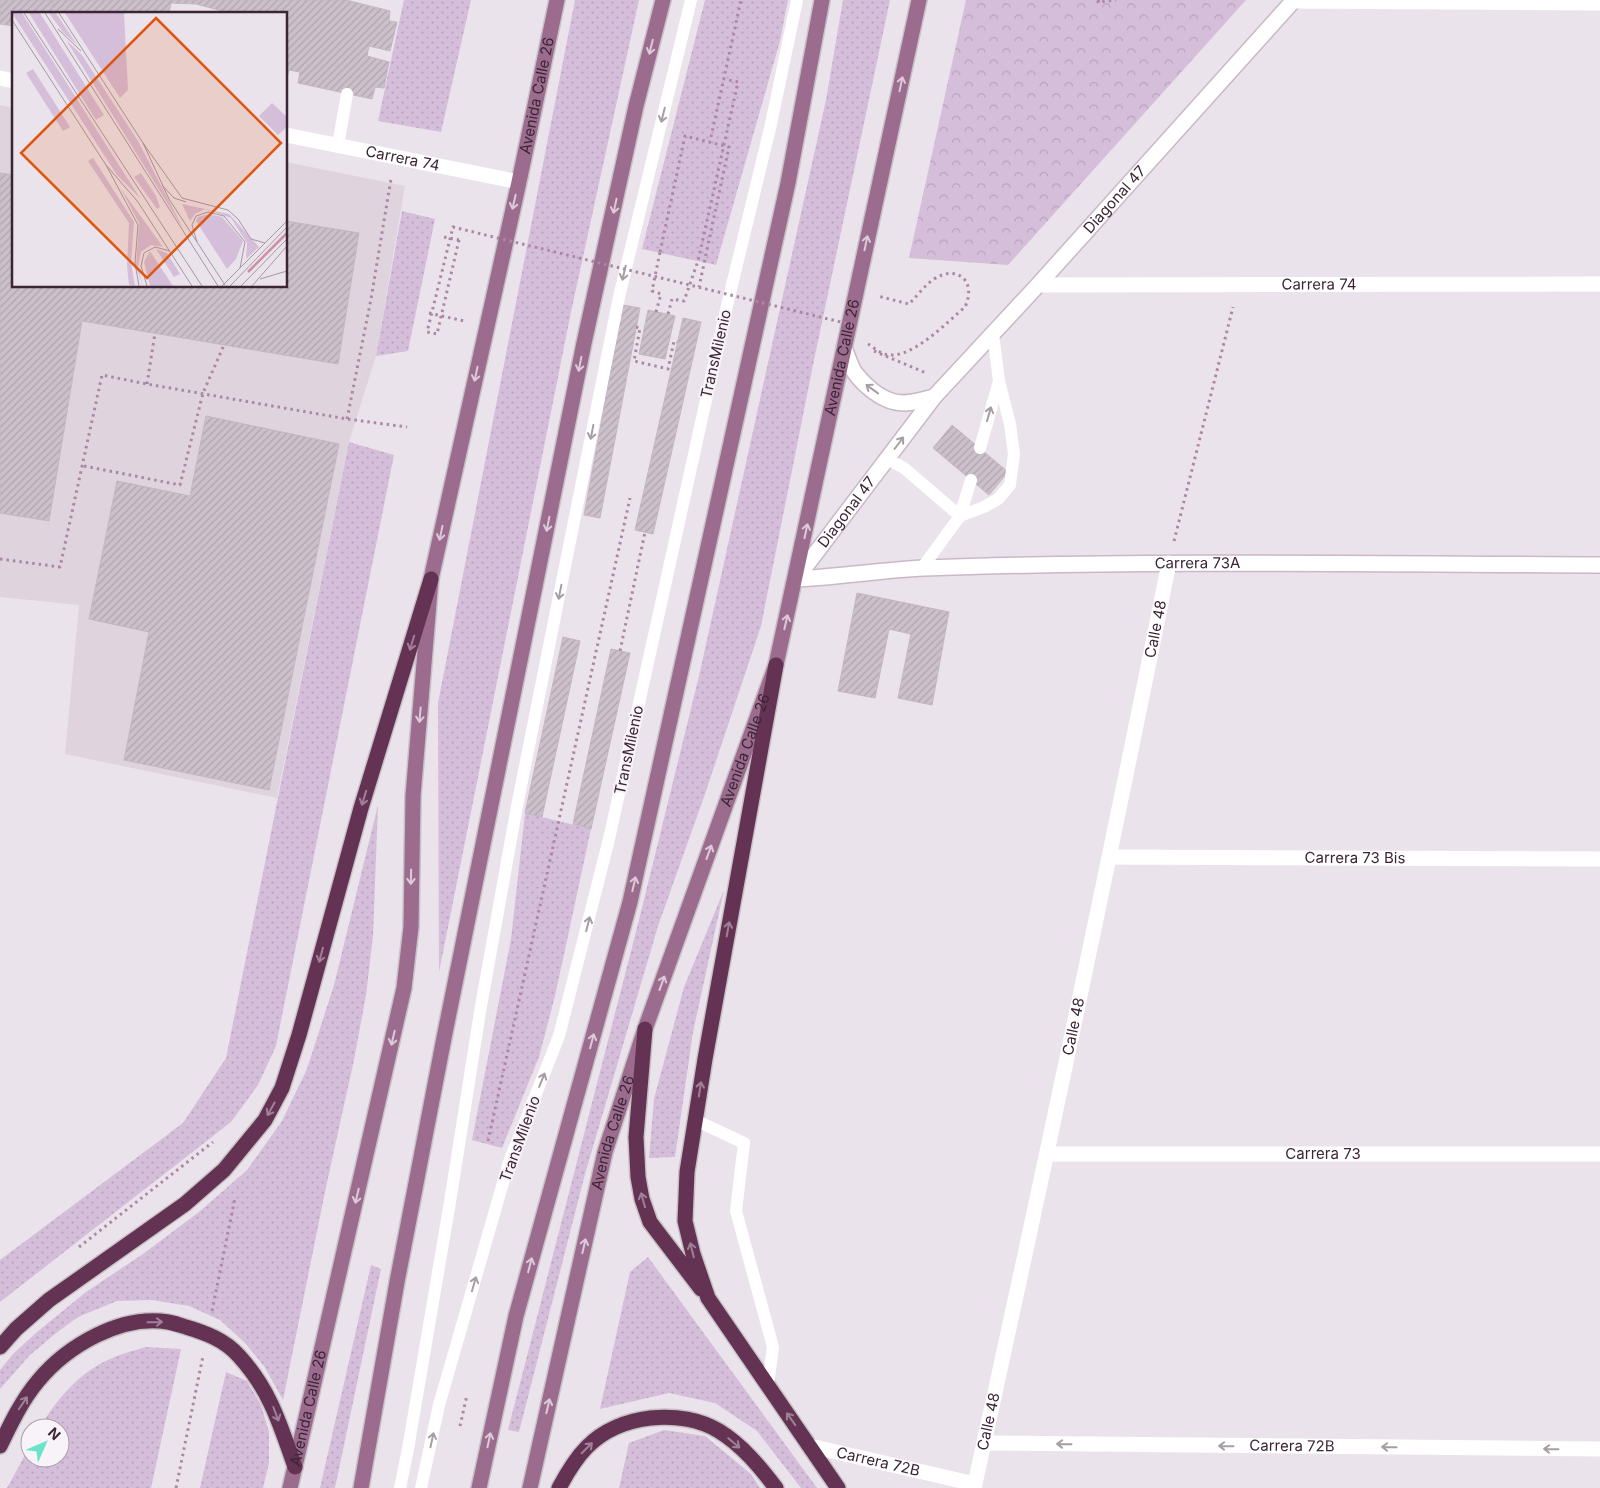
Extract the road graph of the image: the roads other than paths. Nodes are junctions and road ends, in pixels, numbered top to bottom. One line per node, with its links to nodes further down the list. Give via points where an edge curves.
1 (557, 0): 12 (main road, Avenida Calle 26)
2 (663, 0): 45 (main road, one-way to 45, via 636,106 576,382 446,1028)
3 (691, 0): 46 (lane, one-way to 46, via 619,297 517,806)
4 (797, 0): 47 (lane, TransMilenio, one-way to 4, via 439,1405 509,1162 559,1036 581,951)
5 (822, 0): 48 (main road, one-way to 5, via 516,1316 632,892 788,183)
6 (919, 0): 16 (main road, Avenida Calle 26, one-way to 6)
7 (1293, 1): 8 (street); 14 (street, Diagonal 47)
8 (1600, 3)
9 (347, 94): 11 (lane)
10 (288, 135): 11 (street, Carrera 74)
11 (338, 145): 12 (street, Carrera 74)
12 (519, 182): 26 (main road, Avenida Calle 26, one-way to 26)
13 (1600, 284): 14 (street, Carrera 74)
14 (1038, 285): 15 (street, Diagonal 47)
15 (993, 334): 17 (lane); 18 (street, Diagonal 47)
16 (844, 348): 18 (street, one-way to 16, via 907,403 884,398 866,386 855,372); 27 (main road, Avenida Calle 26, one-way to 16)
17 (999, 381): 19 (lane, one-way to 17); 22 (lane, via 1014,454 1010,485 998,499)
18 (934, 398): 20 (street, Diagonal 47, one-way to 18)
19 (980, 448)
20 (887, 459): 22 (lane, via 904,468); 27 (street, Diagonal 47)
21 (971, 480): 22 (lane)
22 (960, 516): 25 (lane)
23 (1169, 563): 24 (street, Carrera 73A); 25 (street, Carrera 73A); 29 (street, Calle 48)
24 (1600, 565)
25 (922, 568): 27 (street, Carrera 73A)
26 (431, 579): 36 (highway, one-way to 36, via 361,808 299,1035 282,1088 265,1120 224,1170 185,1204 49,1300); 42 (main road, Avenida Calle 26, one-way to 42, via 413,796 411,927 404,988)
27 (796, 579): 28 (main road, Avenida Calle 26, one-way to 27)
28 (776, 665): 31 (main road, Avenida Calle 26, one-way to 28); 32 (highway, one-way to 28)
29 (1110, 857): 30 (street, Carrera 73 Bis); 33 (street, Calle 48)
30 (1600, 859)
31 (645, 1029): 35 (highway, one-way to 31, via 650,1222 642,1199 636,1137); 49 (main road, Avenida Calle 26, one-way to 31, via 604,1152)
32 (695, 1120): 35 (highway, one-way to 32, via 685,1221 687,1172); 37 (lane, via 744,1142 736,1211 773,1347)
33 (1047, 1154): 34 (street, Carrera 73); 38 (street, Calle 48)
34 (1600, 1154)
35 (708, 1298): 37 (highway)
36 (0, 1347)
37 (768, 1385): 40 (highway, one-way to 37)
38 (984, 1443): 41 (street, Carrera 72B, one-way to 38); 43 (street, Calle 48)
39 (0, 1446): 42 (highway, one-way to 42, via 14,1416 59,1358 102,1331 134,1322 167,1322 208,1333 238,1354 262,1384 275,1409)
40 (810, 1446): 43 (street, Carrera 72B); 52 (highway)
41 (1600, 1449)
42 (295, 1467): 44 (main road, Avenida Calle 26)
43 (975, 1486)
44 (290, 1488)
45 (361, 1488)
46 (400, 1488)
47 (421, 1488)
48 (479, 1488)
49 (530, 1488)
50 (559, 1488): 51 (highway, one-way to 51, via 583,1451 609,1430 662,1416 694,1420 720,1431 754,1460)
51 (776, 1488)
52 (838, 1488)

